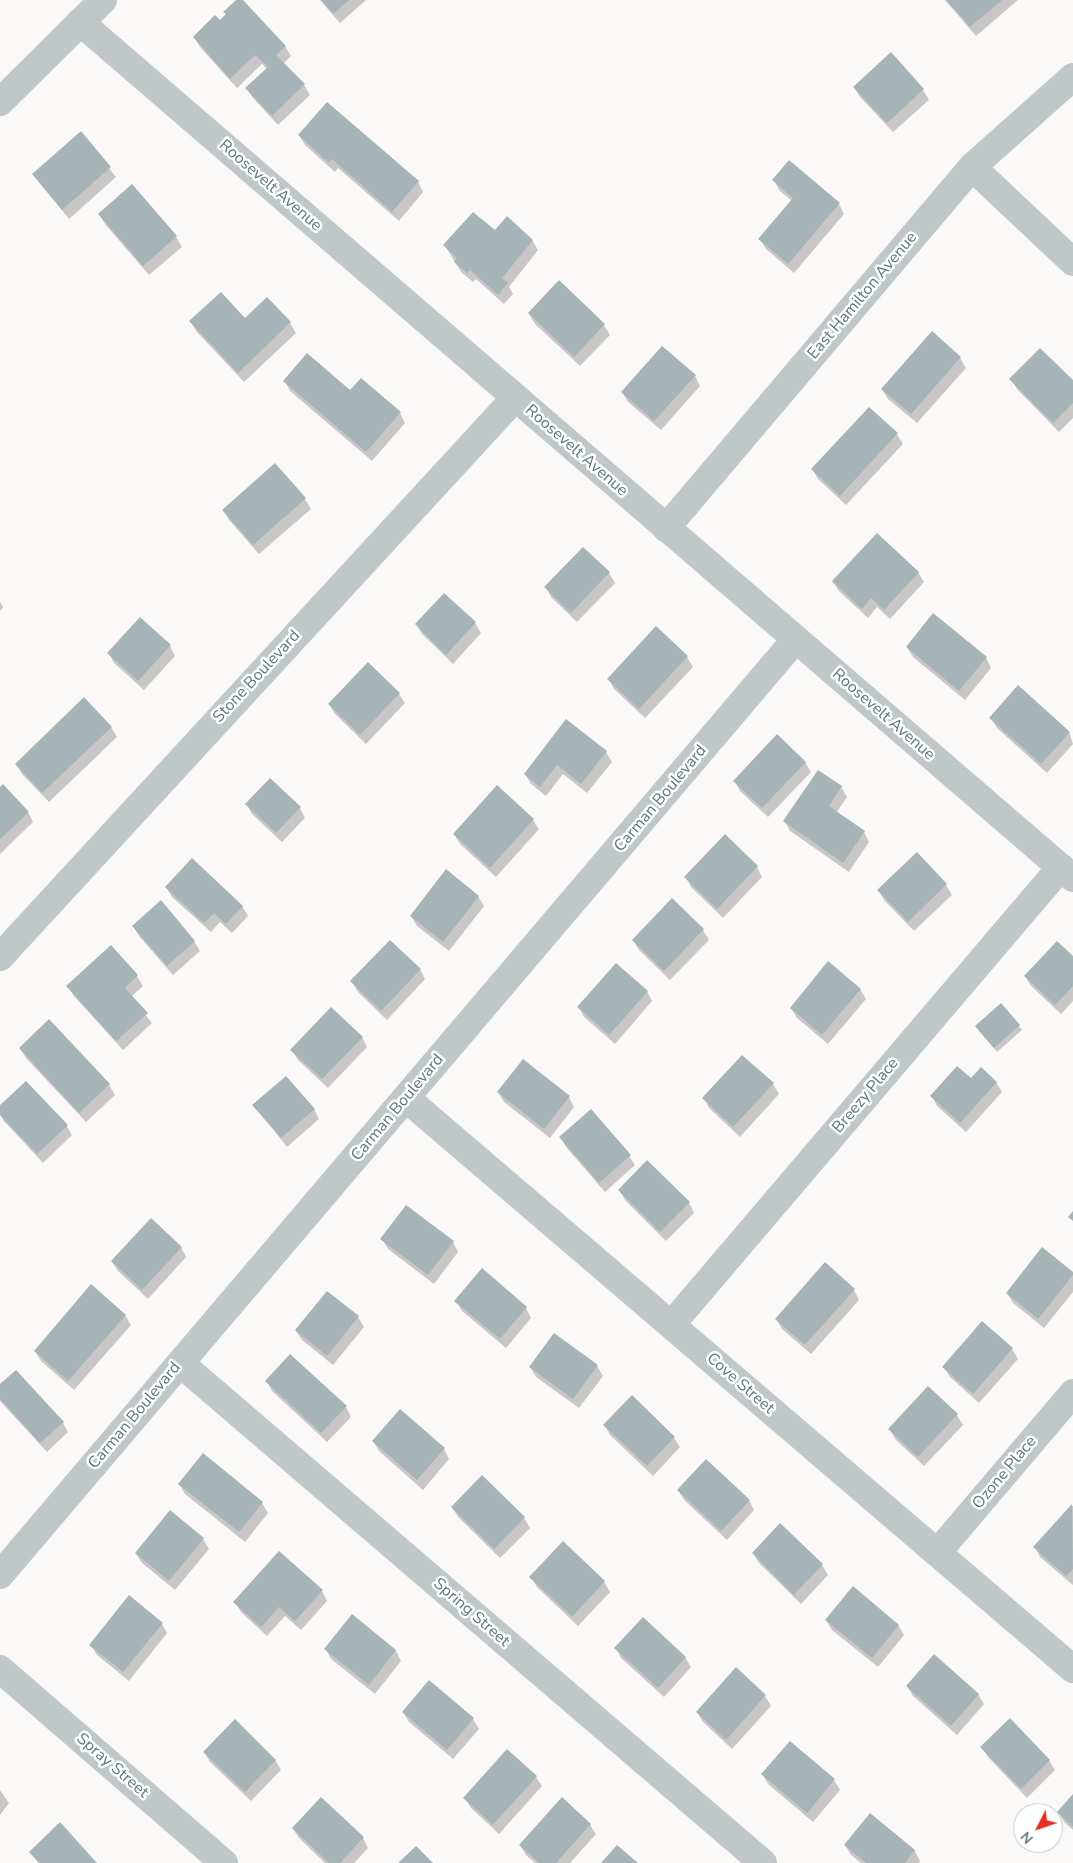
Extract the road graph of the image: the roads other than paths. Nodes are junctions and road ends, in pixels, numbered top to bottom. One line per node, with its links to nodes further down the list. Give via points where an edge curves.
1 (102, 0): 2 (street)
2 (80, 22): 4 (street); 7 (street, Roosevelt Avenue)
3 (1073, 77): 5 (street, East Hamilton Avenue)
4 (0, 102)
5 (972, 167): 6 (street); 8 (street, East Hamilton Avenue)
6 (1073, 262)
7 (515, 398): 8 (street, Roosevelt Avenue); 11 (street, Stone Boulevard)
8 (666, 528): 9 (street, Roosevelt Avenue)
9 (795, 640): 10 (street, Roosevelt Avenue); 12 (street, Carman Boulevard)
10 (1067, 872): 13 (street, Breezy Place)
11 (0, 957)
12 (407, 1099): 13 (street, Cove Street); 14 (street, Carman Boulevard)
13 (671, 1325): 16 (street, Cove Street)
14 (180, 1363): 17 (street, Carman Boulevard); 21 (street, Spring Street)
15 (1073, 1393): 16 (street, Ozone Place)
16 (937, 1553): 19 (street, Cove Street)
17 (0, 1575)
18 (0, 1669): 20 (street, Spray Street)
19 (1073, 1669)
20 (224, 1863)
21 (763, 1863)

